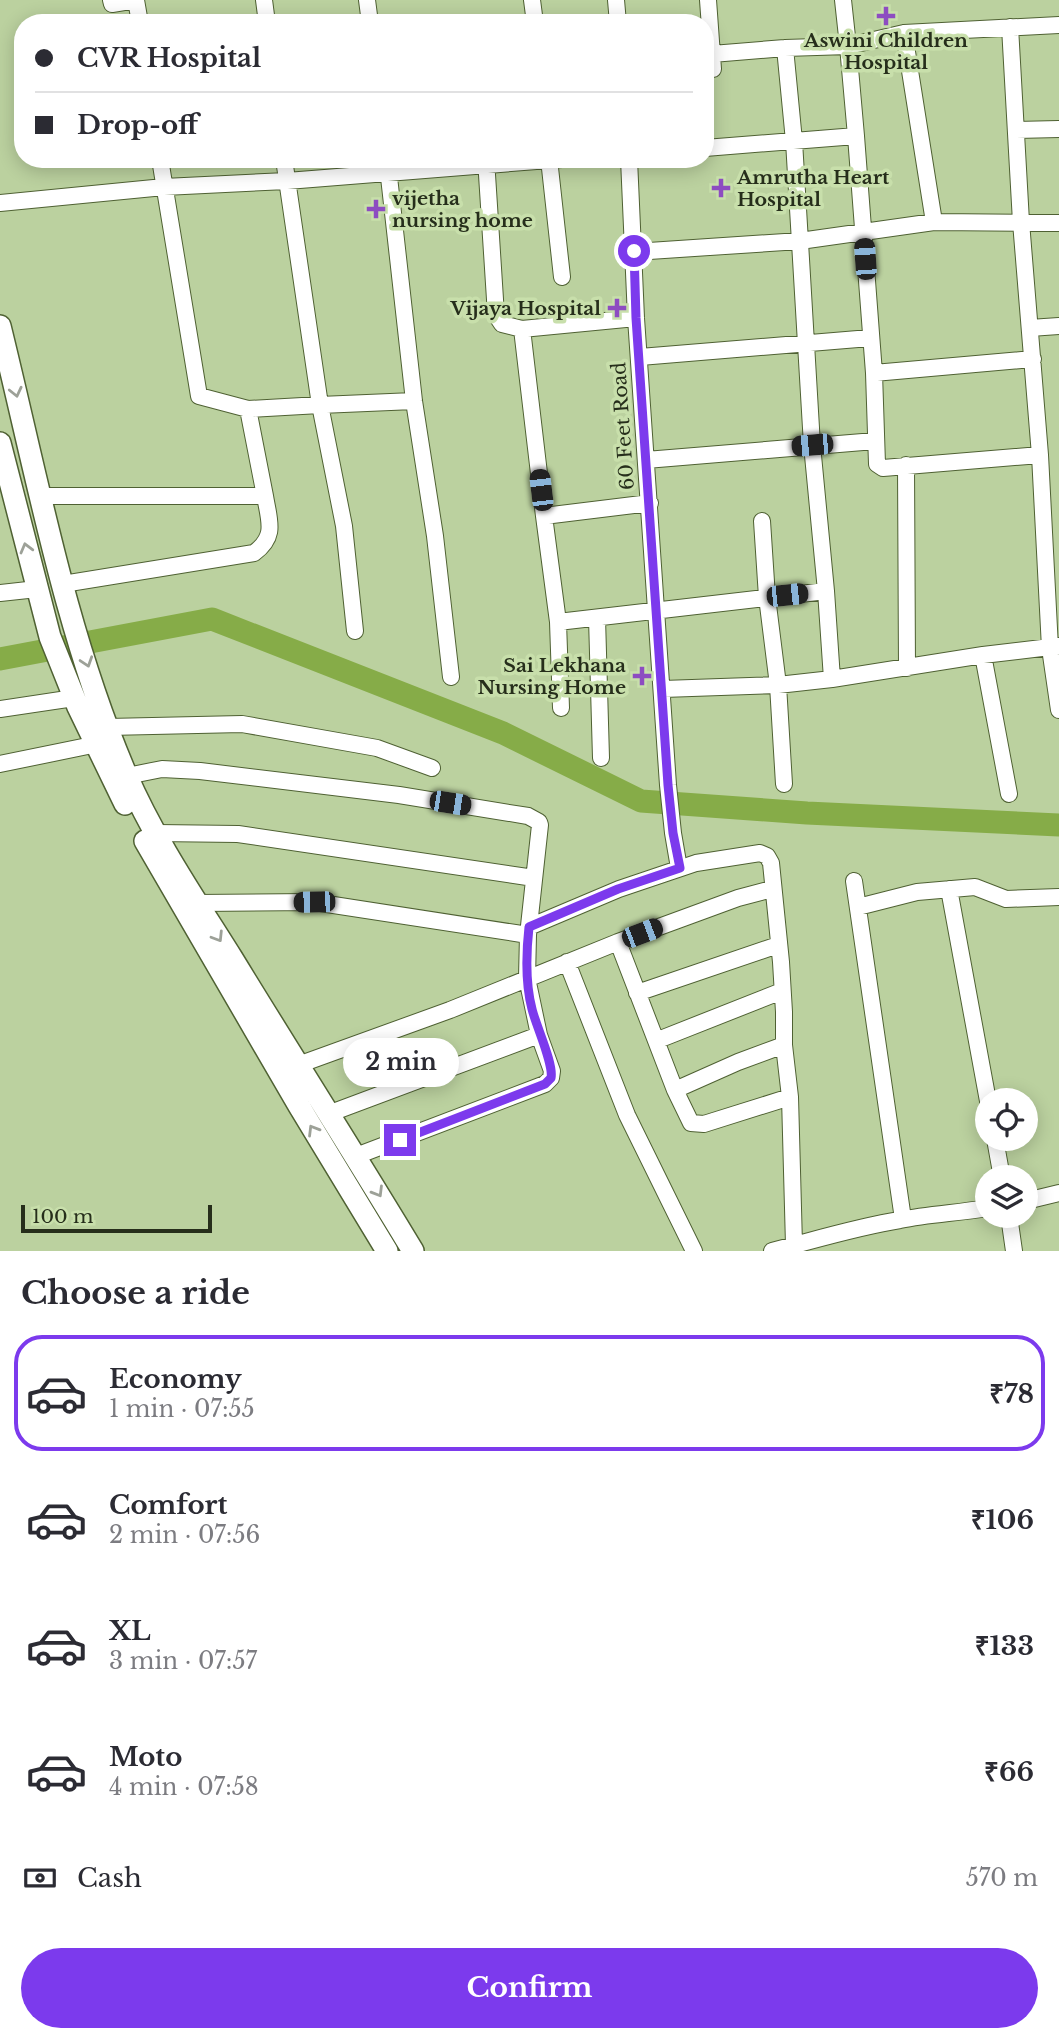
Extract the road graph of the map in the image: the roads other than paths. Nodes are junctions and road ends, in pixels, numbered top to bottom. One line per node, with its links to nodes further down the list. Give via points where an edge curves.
1 (111, 0): 3 (street, via 112,5 136,0)
2 (844, 0): 7 (street)
3 (138, 14)
4 (1059, 25): 5 (street)
5 (1010, 27): 6 (street); 11 (street)
6 (904, 33): 7 (street); 25 (street)
7 (848, 46): 8 (street); 12 (street)
8 (785, 48): 9 (street); 13 (street)
9 (714, 61)
10 (1059, 129): 11 (street)
11 (1016, 130): 26 (street)
12 (856, 136): 13 (street); 28 (street)
13 (794, 141): 14 (street); 29 (street)
14 (714, 147)
15 (161, 168): 23 (street)
16 (285, 168): 22 (street)
17 (375, 168): 22 (street)
18 (388, 168): 42 (street)
19 (486, 168): 36 (street, via 496,315 502,324)
20 (555, 168): 31 (street)
21 (629, 168): 30 (street, 60 Feet Road)
22 (287, 181): 23 (street); 43 (street)
23 (164, 187): 24 (street); 44 (street, via 199,396)
24 (0, 203)
25 (934, 222): 26 (street); 28 (street)
26 (1021, 222): 27 (street); 35 (street)
27 (1059, 223)
28 (863, 232): 29 (street); 37 (street)
29 (800, 241): 30 (street); 38 (street)
30 (634, 251): 32 (street, 60 Feet Road)
31 (562, 277)
32 (636, 318): 36 (street); 39 (street, 60 Feet Road)
33 (0, 326): 52 (main road, one-way to 52)
34 (1059, 326): 35 (street)
35 (1030, 328): 40 (street)
36 (522, 329): 56 (street)
37 (870, 338): 38 (street); 41 (street)
38 (805, 344): 39 (street); 47 (street)
39 (640, 357): 49 (street, 60 Feet Road)
40 (1033, 359): 41 (street); 48 (street)
41 (874, 373): 45 (street)
42 (414, 401): 43 (street); 70 (street)
43 (320, 405): 44 (street); 66 (street, via 344,526)
44 (248, 409): 53 (street)
45 (876, 441): 47 (street); 51 (street, via 877,464 883,468)
46 (0, 443): 50 (main road)
47 (812, 445): 49 (street); 60 (street)
48 (1040, 455): 51 (street); 67 (street)
49 (646, 460): 55 (street, 60 Feet Road)
50 (2, 465): 54 (main road)
51 (906, 465): 69 (street)
52 (41, 496): 53 (street); 58 (main road)
53 (265, 496): 58 (street, via 269,539 254,553)
54 (7, 503): 59 (main road, one-way to 54)
55 (650, 503): 56 (street); 63 (street, 60 Feet Road)
56 (544, 516): 65 (street)
57 (762, 521): 62 (street)
58 (63, 584): 78 (main road, one-way to 78, via 100,702)
59 (37, 589): 61 (street); 74 (main road)
60 (826, 591): 62 (street); 71 (street)
61 (0, 593)
62 (767, 597): 63 (street); 72 (street)
63 (658, 610): 64 (street); 73 (street, 60 Feet Road)
64 (597, 618): 65 (street); 79 (street)
65 (558, 622): 75 (street)
66 (355, 631)
67 (1054, 647): 68 (street); 77 (street)
68 (984, 655): 69 (street); 84 (street)
69 (907, 668): 71 (street)
70 (451, 677)
71 (832, 679): 72 (street)
72 (778, 685): 73 (street); 83 (street)
73 (663, 690): 86 (street, 60 Feet Road, via 668,785)
74 (76, 702): 76 (street); 78 (main road)
75 (561, 708)
76 (0, 709)
77 (1059, 709)
78 (106, 738): 80 (street); 81 (street, via 242,724 377,748); 82 (main road); 116 (main road, one-way to 78, via 161,871)
79 (601, 758)
80 (0, 764)
81 (432, 768)
82 (127, 776): 85 (main road); 87 (street, via 162,769 200,771 528,816 540,825)
83 (784, 784)
84 (1009, 794)
85 (156, 833): 87 (street, via 238,834); 92 (main road)
86 (680, 868): 89 (street, via 764,854 771,863); 94 (street, via 618,889)
87 (534, 878): 94 (street)
88 (854, 881): 93 (street)
89 (772, 889): 95 (street); 96 (street)
90 (949, 889): 91 (street, via 975,887 1006,899); 93 (street); 105 (street)
91 (1059, 897)
92 (197, 903): 94 (street, via 314,902); 104 (main road, one-way to 104)
93 (858, 907): 113 (street)
94 (529, 931): 98 (street)
95 (618, 942): 97 (street); 100 (street)
96 (778, 944): 99 (street); 100 (street)
97 (567, 962): 98 (street); 118 (street, via 628,1115)
98 (527, 978): 101 (street); 104 (street)
99 (782, 991): 102 (street); 103 (street)
100 (637, 993): 102 (street)
101 (539, 1035): 108 (street); 109 (street, via 552,1071 545,1084)
102 (658, 1040): 106 (street)
103 (784, 1045): 106 (street); 107 (street)
104 (298, 1066): 108 (main road)
105 (986, 1088)
106 (675, 1090): 107 (street, via 695,1125)
107 (790, 1097): 115 (street)
108 (328, 1114): 109 (main road)
109 (356, 1156): 117 (main road, one-way to 117)
110 (1059, 1193): 111 (street)
111 (1038, 1198)
112 (975, 1210): 113 (street)
113 (903, 1219): 115 (street)
114 (1011, 1228): 120 (street)
115 (794, 1245): 119 (street)
116 (387, 1251)
117 (413, 1251)
118 (694, 1251)
119 (772, 1251)
120 (1014, 1251)

